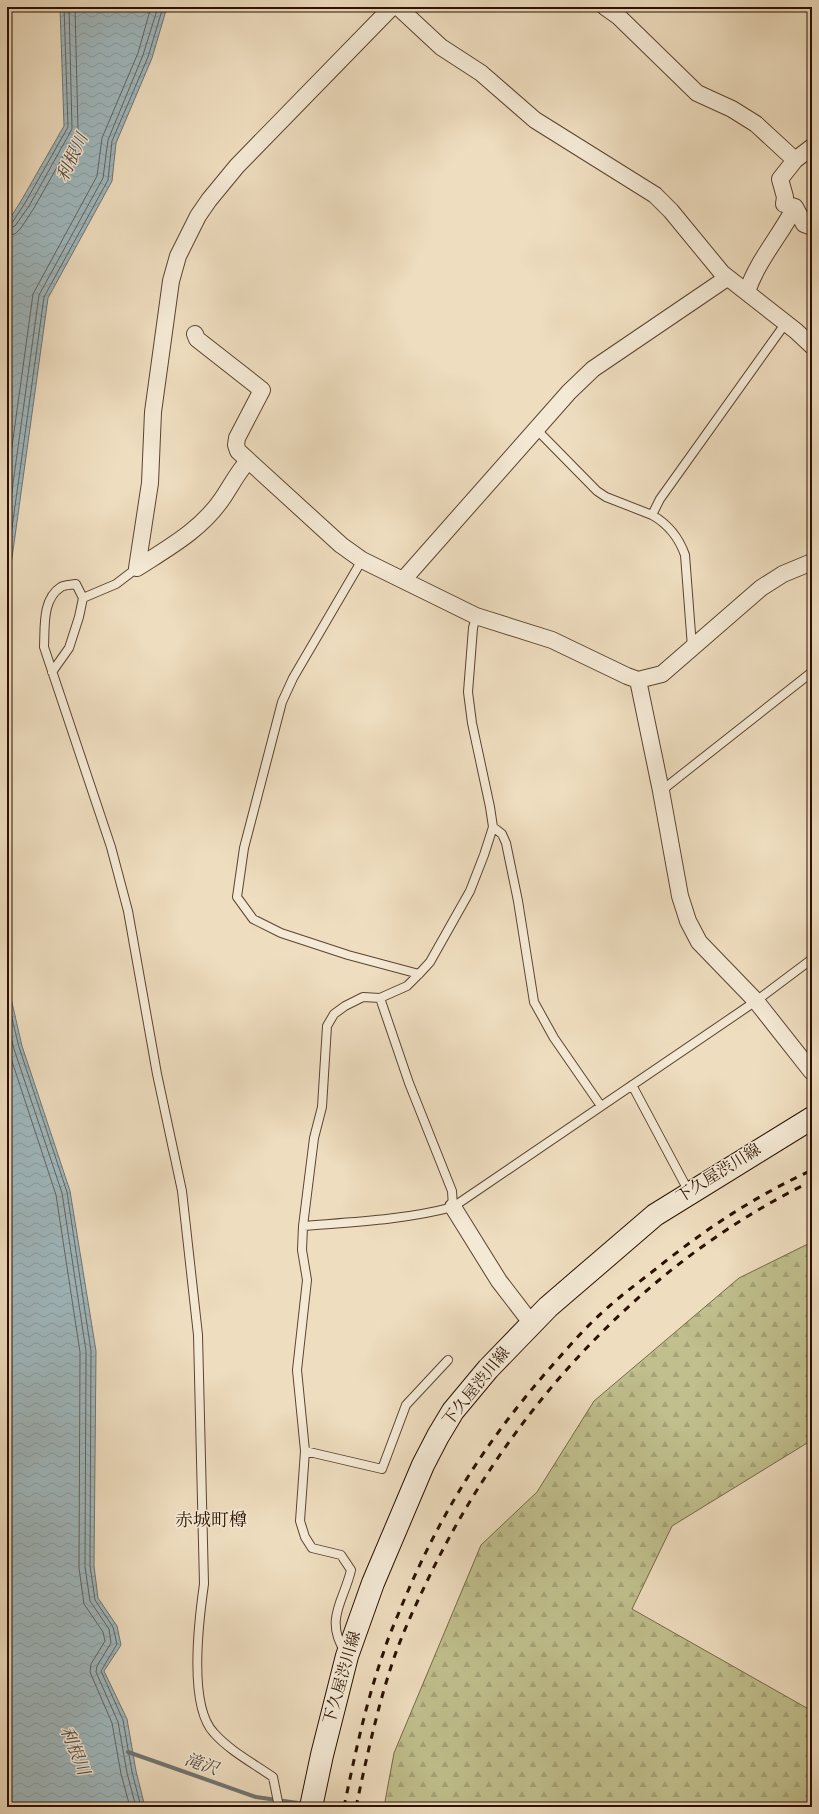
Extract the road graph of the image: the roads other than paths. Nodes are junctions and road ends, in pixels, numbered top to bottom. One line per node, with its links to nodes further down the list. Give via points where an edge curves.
1 (392, 7): 18 (street, via 237,166 198,216 178,256 171,281 153,412 150,483)
2 (398, 7): 8 (street, via 441,47 481,73 535,120 654,195 671,211)
3 (605, 7): 5 (street, via 619,17 697,93 756,124)
4 (812, 147): 5 (street)
5 (795, 160): 6 (street, via 780,179 785,197 784,204)
6 (795, 207): 7 (street, via 804,224); 9 (street, via 752,277)
7 (812, 227)
8 (727, 278): 9 (street); 13 (street, via 593,369 569,392)
9 (747, 292): 10 (street)
10 (785, 324): 12 (street); 15 (lane, via 660,499)
11 (195, 334): 14 (street, via 197,339 262,390 237,438 236,446)
12 (812, 346)
13 (537, 430): 15 (lane, via 597,491); 19 (street)
14 (248, 461): 16 (street, via 341,545); 18 (street, via 238,472 222,499 197,528)
15 (652, 515): 22 (lane, via 664,521 685,555)
16 (362, 560): 19 (street); 29 (lane, via 293,678 282,702 244,848 237,896 253,919 281,933 348,955)
17 (812, 562): 22 (street, via 773,579)
18 (137, 568): 20 (lane, via 116,584)
19 (403, 580): 21 (street)
20 (83, 598): 23 (lane, via 69,648); 23 (lane, via 76,584 62,586 52,595 45,616 44,646)
21 (476, 616): 25 (street, via 552,640); 27 (lane, via 468,692)
22 (692, 647): 25 (street, via 662,674)
23 (52, 672): 43 (lane, via 111,847 128,911 157,1074 182,1191 198,1335 204,1584 198,1625 198,1683 204,1713 213,1733 273,1777)
24 (812, 672): 26 (lane)
25 (638, 680): 26 (street)
26 (661, 791): 31 (street, via 680,896 688,922 699,942)
27 (493, 828): 29 (lane, via 470,892 430,962); 34 (lane, via 502,834 506,843 534,1002 554,1038)
28 (812, 959): 31 (lane)
29 (419, 974): 30 (lane, via 407,986)
30 (380, 998): 37 (lane, via 409,1083 452,1191); 38 (lane, via 363,997 345,1006 334,1014 327,1026 322,1107 314,1138)
31 (756, 1002): 32 (street); 33 (lane)
32 (812, 1072)
33 (632, 1085): 34 (lane); 36 (lane)
34 (601, 1106): 37 (lane)
35 (812, 1118): 36 (main road, 下久屋渋川線)
36 (690, 1192): 39 (main road, 下久屋渋川線, via 655,1214 548,1307)
37 (453, 1207): 38 (lane, via 431,1213 372,1221); 39 (street, via 499,1281)
38 (303, 1226): 41 (lane, via 302,1250 307,1280 297,1370)
39 (532, 1324): 42 (main road, 下久屋渋川線, via 470,1390 438,1436 400,1519)
40 (448, 1360): 41 (lane, via 406,1405 382,1469)
41 (305, 1450): 42 (lane, via 300,1521 305,1537 312,1548 341,1555 350,1570 338,1604 335,1627 338,1642)
42 (347, 1656): 44 (main road, 下久屋渋川線)
43 (279, 1807)
44 (311, 1807)

